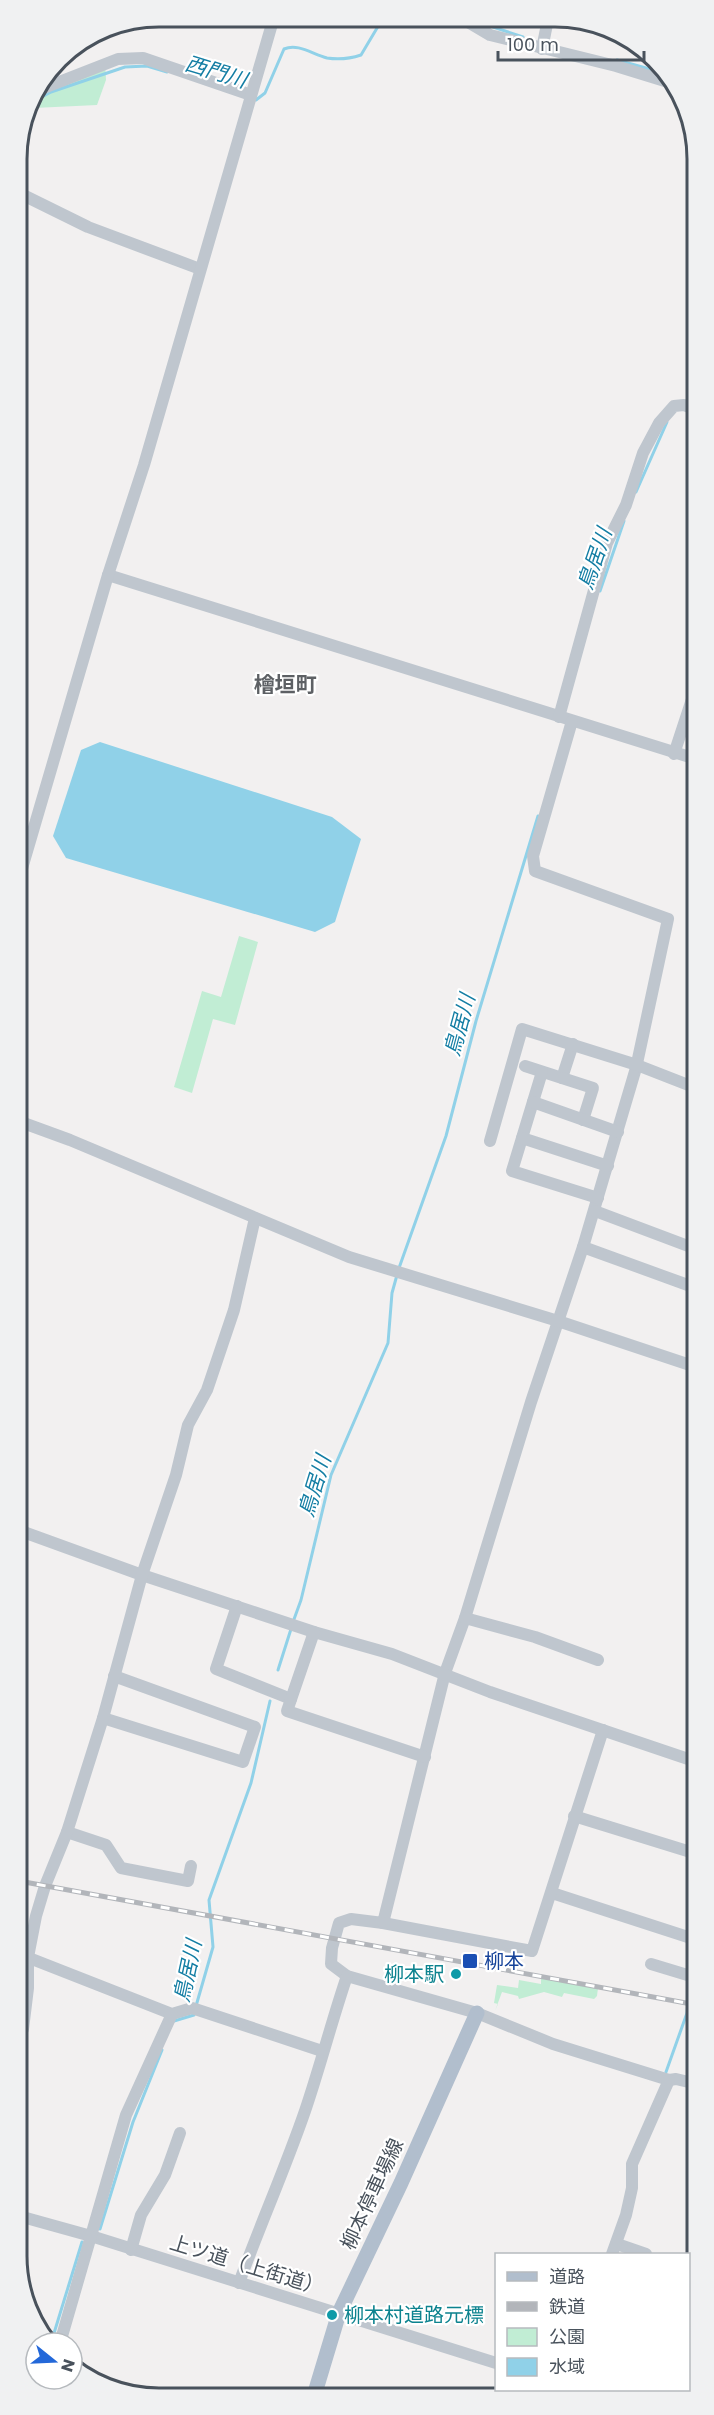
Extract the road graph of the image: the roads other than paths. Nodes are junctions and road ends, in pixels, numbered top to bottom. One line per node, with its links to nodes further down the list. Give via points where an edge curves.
1 (271, 27): 7 (street)
2 (477, 27): 4 (street, via 490,35)
3 (546, 27): 4 (street)
4 (542, 49): 5 (street)
5 (660, 80)
6 (50, 85): 7 (street, via 118,58 143,58)
7 (251, 95): 9 (street)
8 (27, 197): 9 (street, via 88,227)
9 (200, 269): 11 (street)
10 (687, 406): 13 (street, via 674,406 659,423 643,453 626,505 607,543)
11 (108, 575): 13 (street); 17 (street)
12 (687, 714): 15 (street)
13 (559, 717): 14 (street)
14 (572, 721): 15 (street); 19 (street, via 533,856 535,871 668,919)
15 (674, 754): 16 (street)
16 (687, 757)
17 (27, 851)
18 (573, 1044): 19 (street); 22 (street); 29 (street, via 522,1029)
19 (637, 1065): 23 (street); 27 (street)
20 (525, 1066): 21 (street)
21 (542, 1072): 22 (street); 24 (street)
22 (562, 1078): 25 (street, via 593,1088)
23 (687, 1084)
24 (533, 1102): 25 (street); 28 (street)
25 (583, 1119): 27 (street)
26 (27, 1123): 33 (street)
27 (618, 1131): 30 (street)
28 (522, 1138): 30 (street); 31 (street, via 512,1171)
29 (490, 1141)
30 (608, 1166): 31 (street)
31 (598, 1198): 32 (street)
32 (595, 1211): 34 (street); 35 (street)
33 (255, 1218): 37 (street, via 349,1257); 40 (street, via 234,1310 207,1390 188,1425 176,1475)
34 (584, 1246): 36 (street); 37 (street)
35 (687, 1246)
36 (687, 1285)
37 (558, 1321): 38 (street); 42 (street)
38 (687, 1363)
39 (27, 1533): 40 (street)
40 (142, 1575): 41 (street); 46 (street)
41 (237, 1606): 43 (street); 47 (street, via 216,1669)
42 (465, 1618): 44 (street); 45 (street)
43 (314, 1632): 45 (street); 47 (street)
44 (598, 1660)
45 (445, 1673): 49 (street); 50 (street)
46 (114, 1676): 48 (street); 48 (street, via 255,1727 243,1762)
47 (291, 1700): 50 (street, via 287,1711)
48 (103, 1718): 53 (street)
49 (603, 1730): 51 (street); 52 (street)
50 (425, 1757): 57 (street)
51 (687, 1759)
52 (574, 1816): 54 (street); 56 (street)
53 (67, 1832): 55 (street, via 106,1845 121,1868 188,1881); 59 (street)
54 (687, 1851)
55 (190, 1866)
56 (552, 1893): 57 (street, via 532,1951); 58 (street)
57 (383, 1923): 63 (street, via 351,1919 339,1923 331,1964)
58 (687, 1937)
59 (27, 1944)
60 (27, 1958): 65 (street)
61 (651, 1964): 62 (street)
62 (687, 1975)
63 (347, 1976): 64 (street); 66 (street)
64 (477, 2013): 67 (street, via 553,2044); 76 (main road, 柳本停車場線)
65 (172, 2014): 66 (street, via 194,2009); 71 (street, via 126,2115)
66 (322, 2050): 75 (street, via 285,2168)
67 (669, 2080): 68 (street); 72 (street, via 632,2164 627,2216)
68 (687, 2082)
69 (180, 2133): 73 (street, via 165,2175 141,2215)
70 (27, 2218): 71 (street, 上ツ道（上街道）)
71 (91, 2236): 73 (street, 上ツ道（上街道）); 77 (street)
72 (614, 2249): 74 (street)
73 (130, 2250): 75 (street, 上ツ道（上街道）)
74 (640, 2253)
75 (239, 2283): 76 (street, 上ツ道（上街道）)
76 (339, 2313): 78 (street, 上ツ道（上街道）); 79 (main road, 柳本停車場線)
77 (63, 2331)
78 (495, 2363)
79 (316, 2388)

